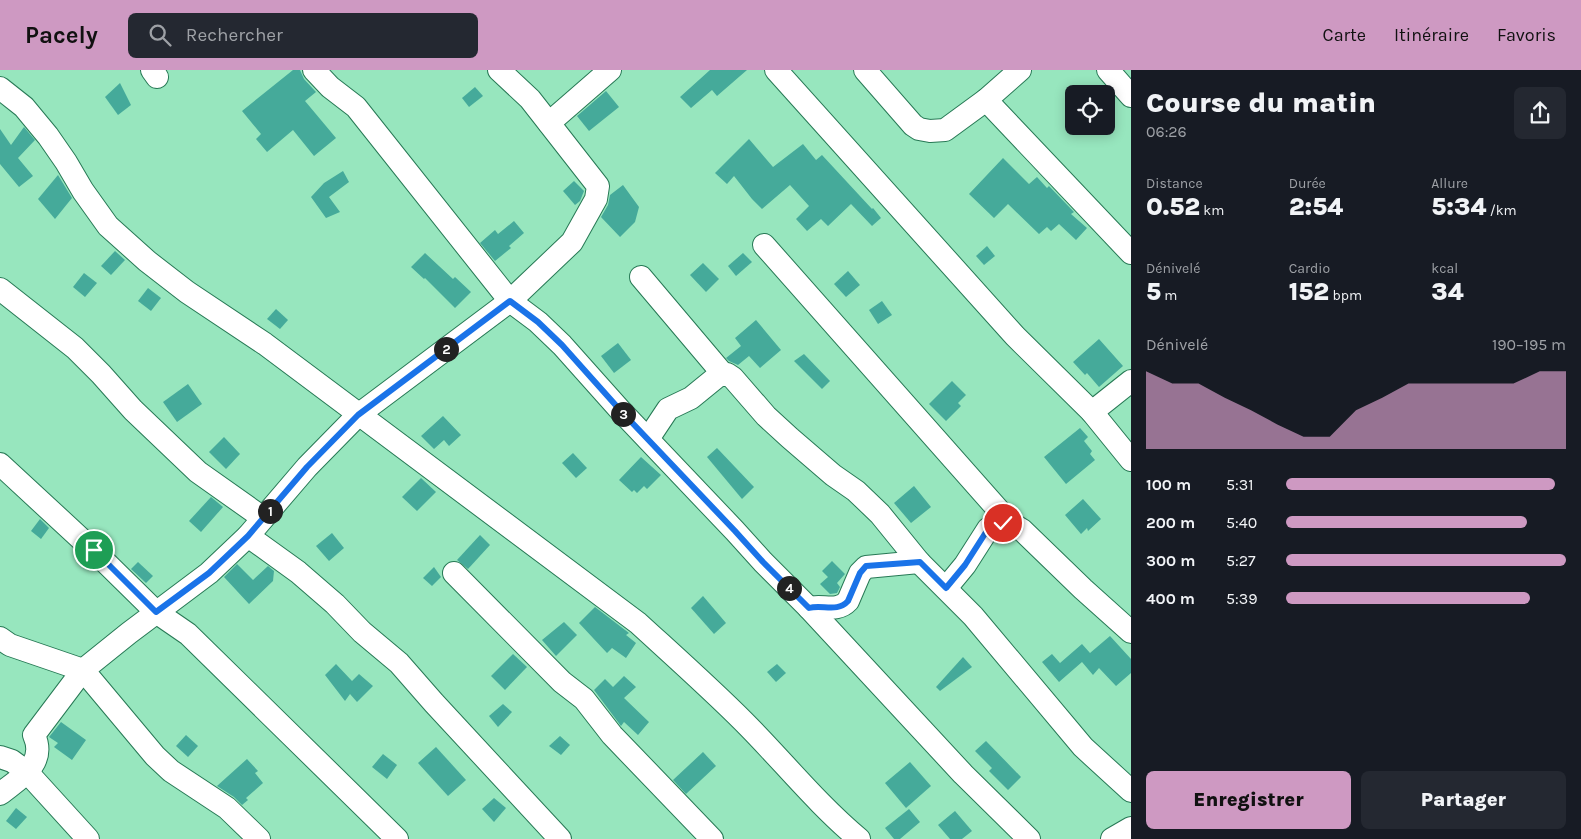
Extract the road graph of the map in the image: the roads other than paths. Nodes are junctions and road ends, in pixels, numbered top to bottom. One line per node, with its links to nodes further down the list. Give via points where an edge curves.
1 (314, 70): 16 (street, via 356,107)
2 (499, 70): 11 (street, via 530,99)
3 (610, 70): 11 (street)
4 (776, 70): 19 (street, via 1015,336)
5 (865, 70): 10 (street, via 913,125 924,130 945,130)
6 (1020, 70): 10 (street)
7 (1108, 70): 9 (street)
8 (1, 87): 20 (street, via 24,107 48,136 108,226 121,238 187,292 264,344)
9 (1131, 96)
10 (986, 100): 13 (street)
11 (549, 123): 16 (street, via 598,186 598,193 572,242)
12 (764, 245): 25 (street)
13 (1131, 253)
14 (641, 276): 17 (street)
15 (0, 288): 24 (street, via 75,348 198,472)
16 (510, 301): 20 (street); 21 (street, via 562,345)
17 (723, 374): 21 (street, via 691,398 668,409); 27 (street, via 733,378 784,433 874,508)
18 (1131, 381): 19 (street)
19 (1092, 412): 22 (street)
20 (358, 415): 24 (street); 45 (street, via 638,623 690,670)
21 (648, 439): 30 (street)
22 (1131, 460)
23 (0, 464): 31 (street)
24 (263, 518): 26 (street)
25 (1010, 523): 29 (street, via 988,529); 32 (street, via 1022,530)
26 (248, 536): 31 (street, via 209,573); 43 (street, via 298,572 399,663)
27 (920, 562): 29 (street); 30 (street, via 866,566 844,604 835,608)
28 (454, 573): 44 (street, via 562,682 584,699 612,735)
29 (946, 588): 37 (street, via 1083,747)
30 (809, 608): 46 (street, via 963,774)
31 (156, 612): 34 (street); 42 (street, via 188,634)
32 (1131, 632)
33 (0, 638): 34 (street, via 10,645)
34 (83, 670): 36 (street, via 34,735 38,756); 41 (street, via 154,756 170,771 227,808)
35 (0, 757): 36 (street)
36 (27, 772): 38 (street); 40 (street)
37 (1131, 790)
38 (0, 794)
39 (1131, 828): 47 (street)
40 (88, 839)
41 (259, 839)
42 (397, 839)
43 (560, 839)
44 (712, 839)
45 (859, 839)
46 (1029, 839)
47 (1112, 839)

